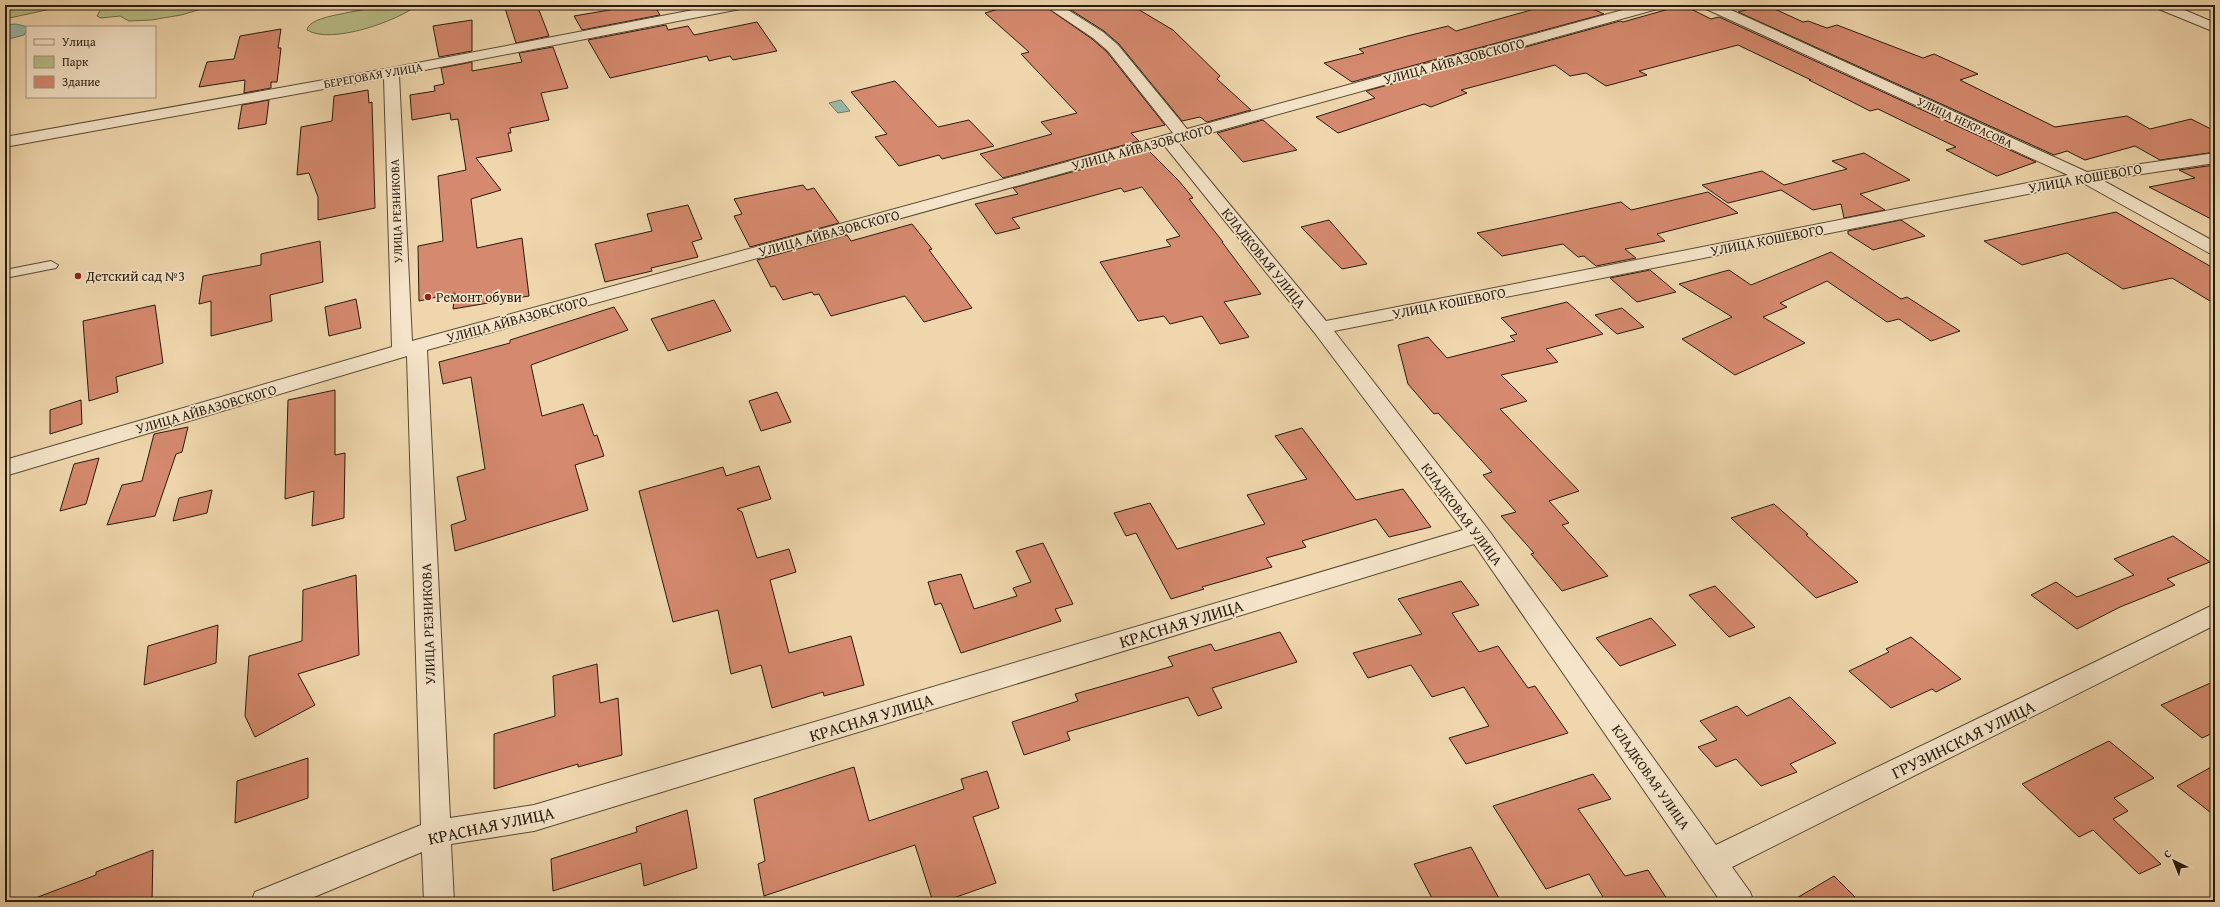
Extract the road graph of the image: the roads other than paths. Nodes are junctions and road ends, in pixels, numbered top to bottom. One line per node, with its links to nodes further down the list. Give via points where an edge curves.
1 (740, 5): 7 (street, БЕРЕГОВАЯ УЛИЦА)
2 (1051, 5): 8 (street, КЛАДКОВАЯ УЛИЦА, via 1098,35 1113,48)
3 (1656, 5): 8 (street, УЛИЦА АЙВАЗОВСКОГО)
4 (1709, 5): 11 (street, УЛИЦА НЕКРАСОВА)
5 (2161, 5): 6 (street)
6 (2215, 28)
7 (391, 72): 9 (street, БЕРЕГОВАЯ УЛИЦА); 16 (street, УЛИЦА РЕЗНИКОВА)
8 (1175, 137): 15 (street, КЛАДКОВАЯ УЛИЦА); 16 (street, УЛИЦА АЙВАЗОВСКОГО)
9 (5, 142)
10 (2215, 158): 11 (street, УЛИЦА КОШЕВОГО)
11 (2085, 177): 12 (street, УЛИЦА НЕКРАСОВА); 15 (street, УЛИЦА КОШЕВОГО)
12 (2215, 249)
13 (51, 265): 14 (lane)
14 (5, 274)
15 (1321, 328): 18 (street, КЛАДКОВАЯ УЛИЦА)
16 (409, 349): 17 (street, УЛИЦА АЙВАЗОВСКОГО); 20 (street, УЛИЦА РЕЗНИКОВА)
17 (5, 468)
18 (1479, 534): 20 (street, КРАСНАЯ УЛИЦА, via 534,818); 21 (street, КЛАДКОВАЯ УЛИЦА)
19 (2215, 614): 21 (street, ГРУЗИНСКАЯ УЛИЦА)
20 (436, 833): 22 (street, КРАСНАЯ УЛИЦА); 23 (street, УЛИЦА РЕЗНИКОВА)
21 (1711, 863): 24 (street, КЛАДКОВАЯ УЛИЦА)
22 (266, 902)
23 (439, 902)
24 (1739, 902)

